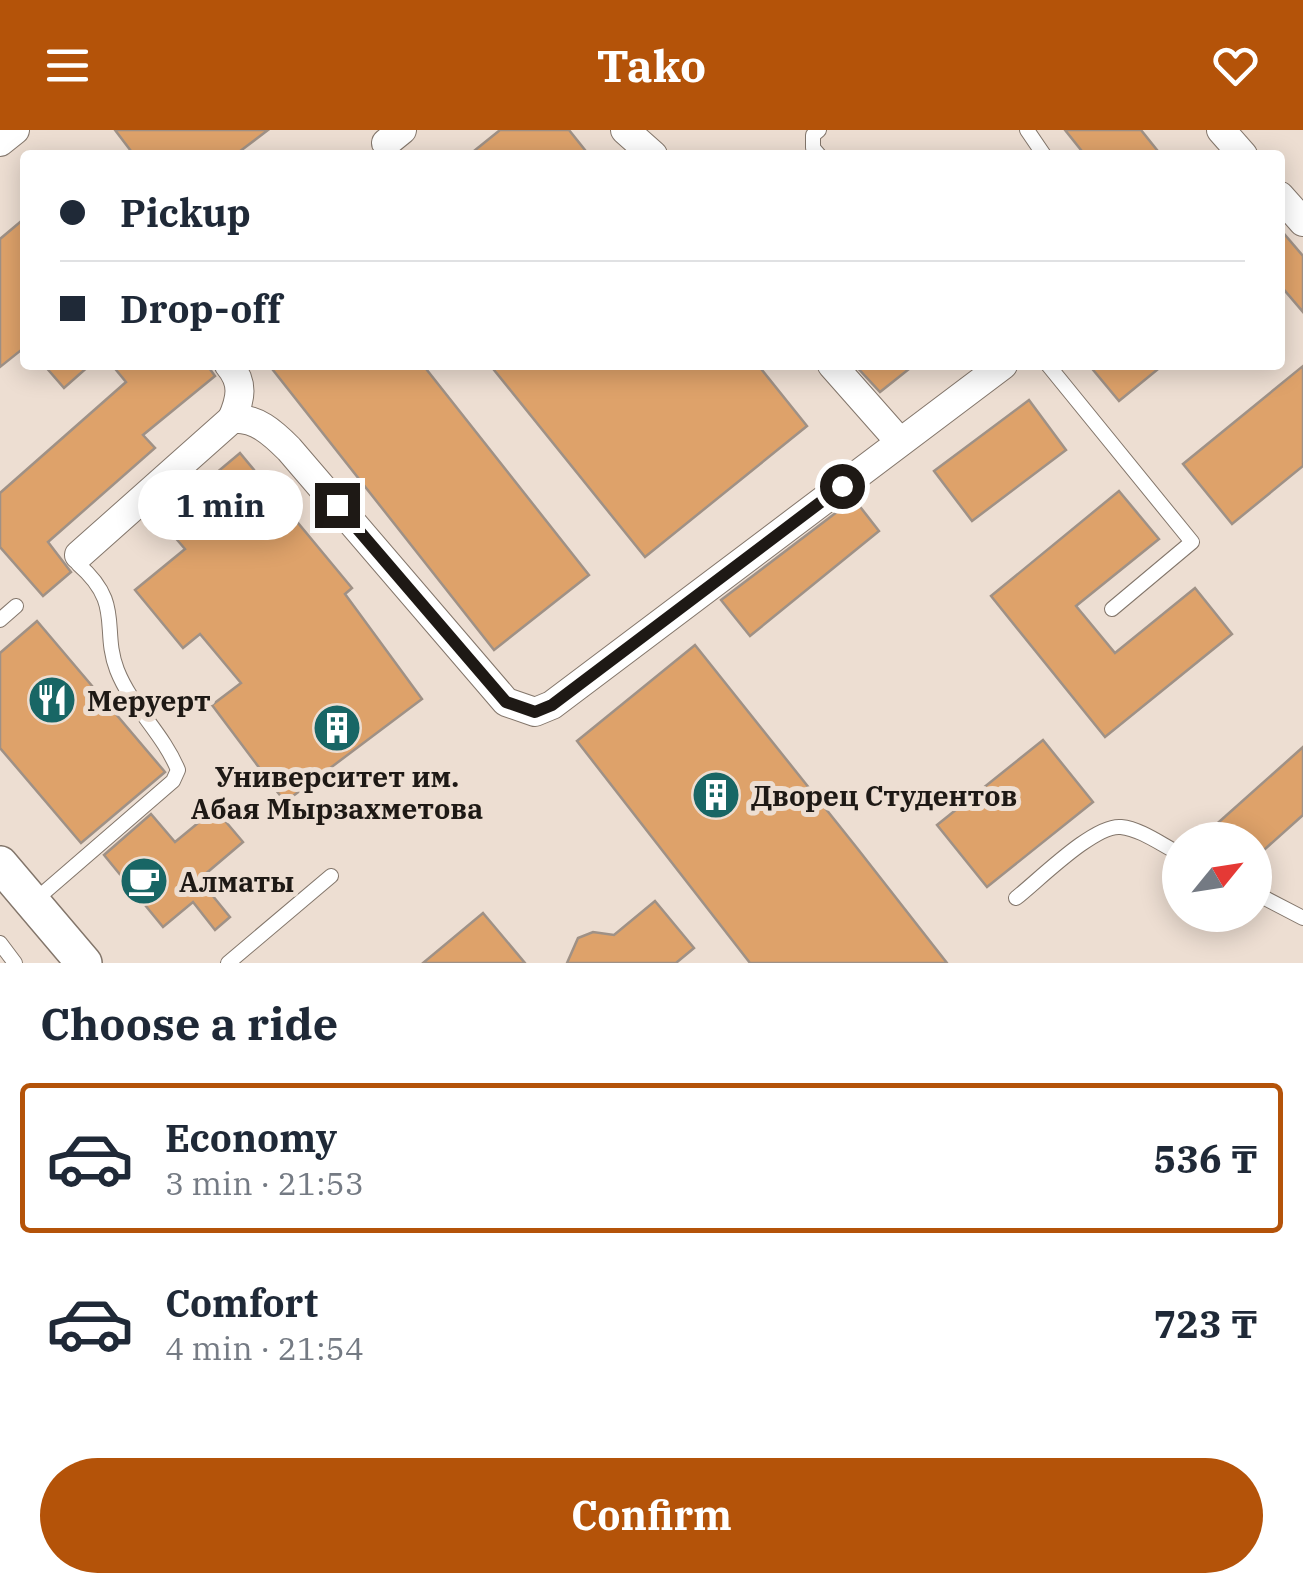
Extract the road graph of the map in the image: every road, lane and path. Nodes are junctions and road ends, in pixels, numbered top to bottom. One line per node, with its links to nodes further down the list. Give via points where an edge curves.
1 (15, 130): 4 (street)
2 (625, 130): 5 (street)
3 (1220, 130): 6 (street)
4 (0, 142)
5 (647, 150)
6 (1238, 150)
7 (1285, 202): 8 (street)
8 (1303, 222)
9 (233, 370): 13 (street, via 241,396)
10 (836, 370): 14 (street)
11 (996, 370): 14 (street)
12 (1052, 370): 17 (lane, via 1192,542)
13 (232, 418): 14 (street, via 255,422 277,437 506,702 535,712); 15 (street)
14 (900, 442)
15 (79, 554): 23 (lane, via 78,564 110,610 115,665 125,689 178,770)
16 (16, 606): 18 (lane)
17 (1112, 609)
18 (0, 620)
19 (1162, 845): 22 (lane, via 1111,827)
20 (0, 864): 23 (street)
21 (331, 876): 29 (lane)
22 (1016, 898)
23 (32, 902): 27 (street)
24 (1272, 902): 25 (lane)
25 (1303, 918)
26 (1, 947): 28 (lane)
27 (82, 962)
28 (15, 963)
29 (228, 963)

